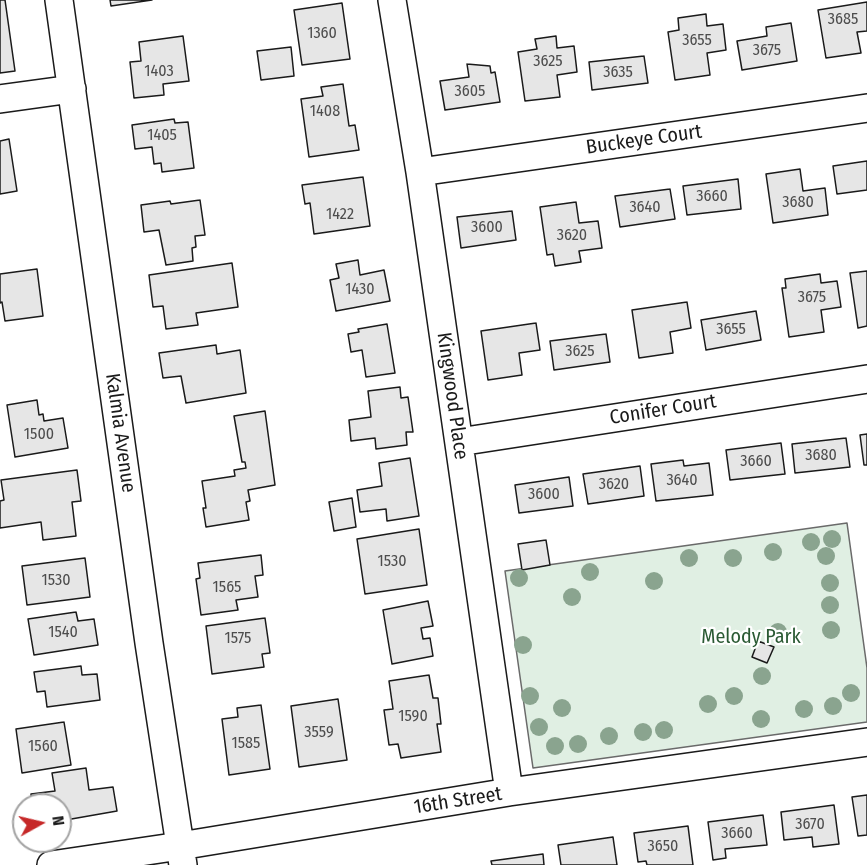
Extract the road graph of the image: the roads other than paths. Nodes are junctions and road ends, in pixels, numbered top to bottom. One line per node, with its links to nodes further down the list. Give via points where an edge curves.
1 (59, 0): 3 (street, Kalmia Avenue)
2 (392, 0): 6 (street, Kingwood Place)
3 (72, 89): 4 (street); 11 (street, Kalmia Avenue)
4 (0, 99)
5 (867, 108): 6 (street, Buckeye Court)
6 (420, 172): 8 (street, Kingwood Place)
7 (867, 379): 8 (street, Conifer Court)
8 (459, 442): 10 (street, Kingwood Place)
9 (867, 742): 10 (street, 16th Street)
10 (509, 792): 11 (street, 16th Street)
11 (182, 856): 12 (street, 16th Street)
12 (51, 865)

